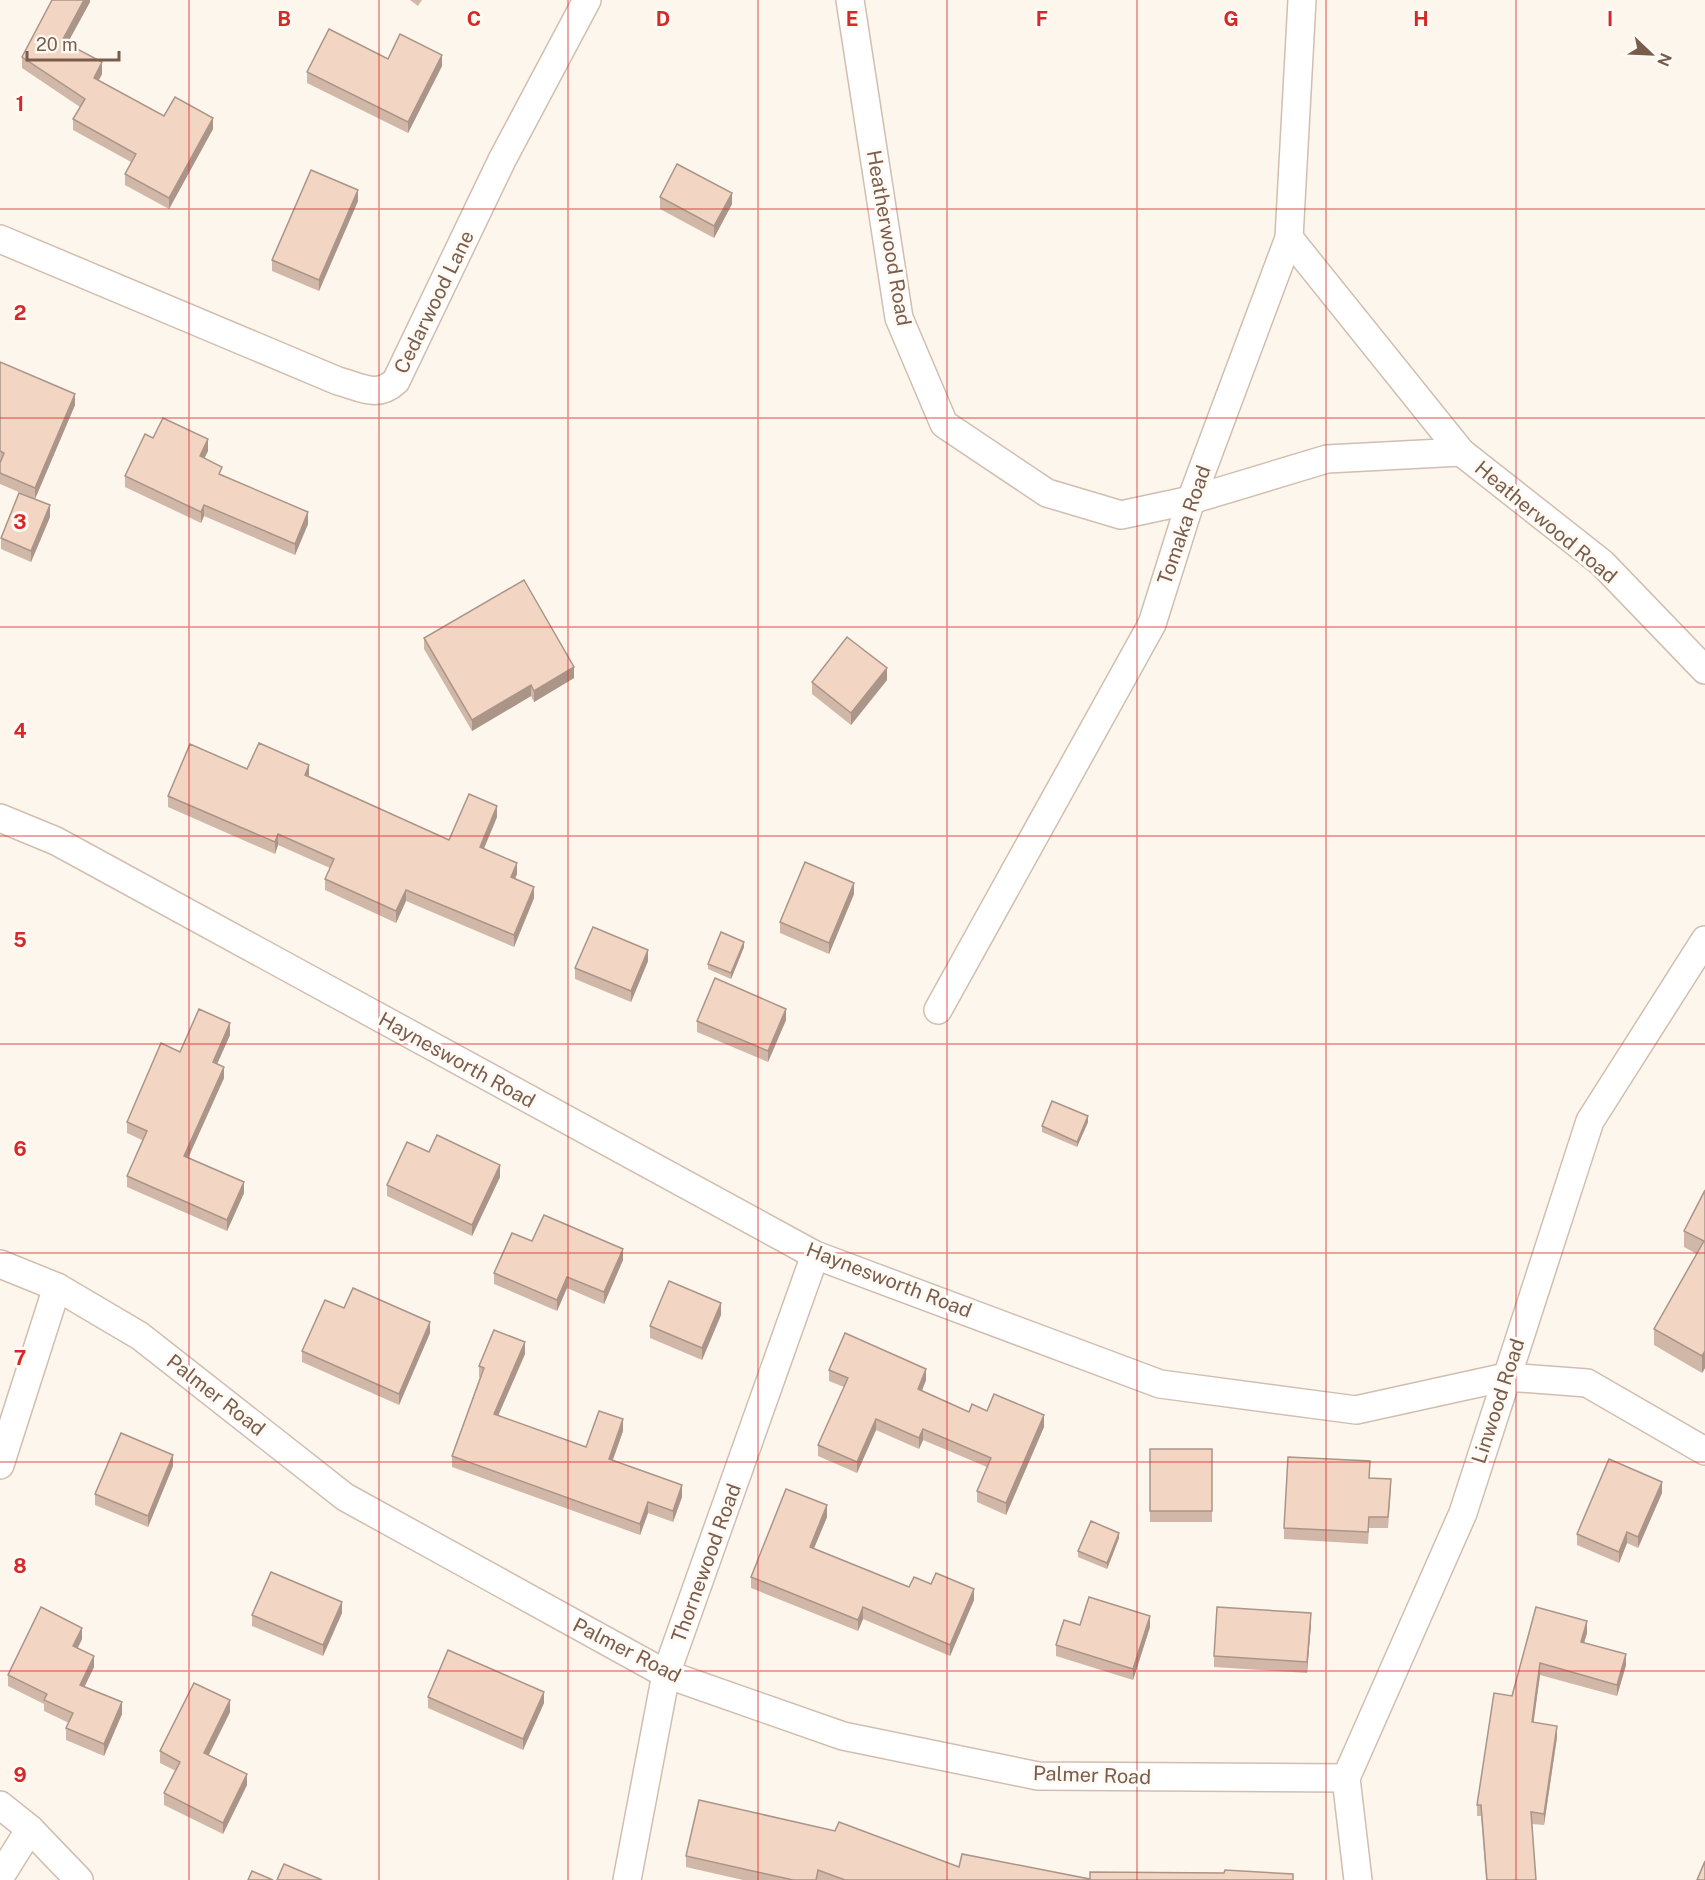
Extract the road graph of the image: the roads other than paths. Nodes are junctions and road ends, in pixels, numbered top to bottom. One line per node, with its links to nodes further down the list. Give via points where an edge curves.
1 (587, 0): 5 (street, Cedarwood Lane, via 502,160 396,381 386,390 375,392 338,381)
2 (850, 0): 7 (street, Heatherwood Road, via 899,318 944,424 1047,493 1121,515)
3 (1302, 0): 4 (street, Tomaka Road)
4 (1289, 238): 6 (street, Heatherwood Road); 7 (street, Tomaka Road)
5 (0, 239)
6 (1461, 452): 7 (street, Heatherwood Road, via 1328,459); 8 (street, Heatherwood Road, via 1602,563)
7 (1191, 500): 11 (street, Tomaka Road, via 1152,624)
8 (1705, 670)
9 (0, 818): 12 (street, Haynesworth Road, via 66,847)
10 (1705, 940): 15 (street, Linwood Road, via 1590,1121)
11 (938, 1010)
12 (815, 1255): 15 (street, Haynesworth Road, via 1160,1384 1356,1410); 18 (street, Thornewood Road)
13 (0, 1264): 14 (street, Palmer Road)
14 (57, 1287): 17 (street); 18 (street, Palmer Road, via 140,1336 345,1497)
15 (1506, 1377): 16 (street, Haynesworth Road, via 1587,1383); 19 (street, Linwood Road, via 1463,1513)
16 (1705, 1451)
17 (0, 1466)
18 (666, 1674): 19 (street, Palmer Road, via 843,1736 1038,1776); 24 (street, Thornewood Road)
19 (1346, 1778): 25 (street)
20 (0, 1804): 21 (street)
21 (30, 1829): 22 (street); 23 (street)
22 (0, 1877)
23 (79, 1880)
24 (627, 1880)
25 (1358, 1880)

